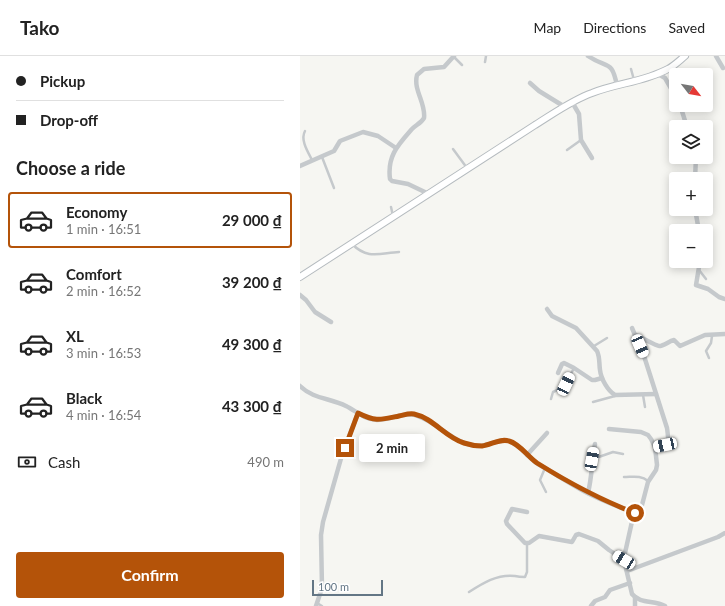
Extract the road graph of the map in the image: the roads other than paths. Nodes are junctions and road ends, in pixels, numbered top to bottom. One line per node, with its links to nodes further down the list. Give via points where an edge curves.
1 (454, 56): 7 (lane); 19 (street, via 444,67 424,69 417,74 416,88 424,118)
2 (486, 56): 6 (lane)
3 (588, 56): 14 (street, via 611,68)
4 (686, 56): 10 (street)
5 (716, 56): 8 (street)
6 (485, 62)
7 (462, 65)
8 (723, 68)
9 (632, 69): 11 (lane)
10 (658, 74): 11 (street); 13 (street, via 665,78)
11 (634, 81): 14 (street)
12 (530, 83): 16 (street)
13 (669, 85)
14 (617, 86): 15 (street, via 590,93)
15 (572, 102): 16 (street); 18 (street, via 579,114)
16 (564, 107): 26 (street)
17 (304, 131): 24 (lane, via 304,143)
18 (582, 140): 21 (lane); 23 (street)
19 (396, 148): 22 (street, via 376,135 363,132 340,141 336,150); 28 (street, via 389,165 390,179 414,186)
20 (453, 149): 26 (lane)
21 (567, 150)
22 (322, 157): 24 (street); 27 (lane)
23 (592, 158)
24 (313, 161): 25 (street)
25 (300, 166)
26 (468, 169): 28 (street)
27 (334, 188)
28 (429, 194): 30 (street)
29 (391, 208): 30 (lane)
30 (394, 217): 31 (street)
31 (352, 243): 32 (lane, via 367,254); 34 (street)
32 (399, 252)
33 (699, 270): 35 (lane); 37 (street, via 696,285)
34 (300, 277)
35 (706, 279)
36 (300, 295): 39 (street, via 315,312)
37 (725, 299)
38 (547, 309): 45 (street, via 552,316 576,328)
39 (331, 322)
40 (632, 328): 42 (street)
41 (725, 334): 43 (street)
42 (635, 335): 43 (street, via 657,346 671,340 680,346 705,335); 52 (street)
43 (712, 336): 46 (lane, via 706,351)
44 (607, 338): 45 (lane)
45 (593, 346): 49 (street, via 599,355)
46 (709, 358)
47 (574, 368): 48 (street, via 564,363); 49 (street, via 592,380); 54 (lane, via 564,387 553,392)
48 (558, 373)
49 (602, 378): 53 (street)
50 (300, 386): 57 (street, via 309,394 344,405)
51 (642, 394): 52 (street); 53 (street); 56 (lane)
52 (656, 394): 61 (street, via 667,428 668,440 665,445)
53 (615, 396): 55 (lane)
54 (551, 399)
55 (593, 402)
56 (645, 407)
57 (358, 413): 63 (street, via 379,420 413,414 464,443 483,446 502,440 508,441); 79 (street, via 342,455 323,522 322,588)
58 (609, 429): 61 (street, via 641,432 652,439)
59 (547, 433): 63 (street)
60 (595, 444): 64 (street)
61 (655, 447): 67 (street, via 657,465)
62 (623, 454): 64 (lane, via 613,452)
63 (526, 455): 65 (street)
64 (592, 459): 69 (street)
65 (545, 468): 68 (lane, via 540,480); 69 (street)
66 (624, 478): 67 (lane, via 637,476)
67 (649, 481): 71 (street, via 642,505)
68 (546, 492)
69 (588, 493): 71 (street)
70 (527, 512): 73 (street, via 512,509 506,522)
71 (635, 513): 74 (street)
72 (725, 534): 75 (street)
73 (527, 543): 74 (street, via 539,536 572,542 579,534 598,541); 77 (lane, via 525,578 497,577)
74 (624, 560): 75 (street)
75 (627, 570): 76 (street)
76 (630, 583): 78 (street); 81 (street, via 610,590 605,597 595,601)
77 (469, 592)
78 (635, 597): 82 (street); 83 (street, via 638,600)
79 (317, 605): 80 (lane)
80 (322, 606)
81 (591, 606)
82 (635, 606)
83 (665, 606)

